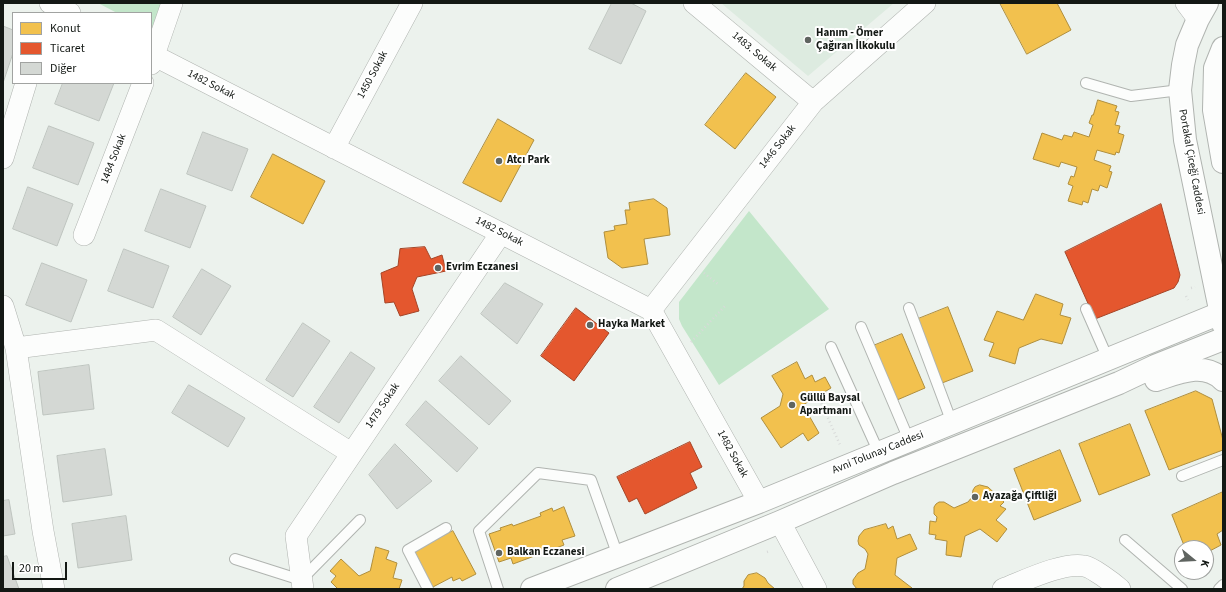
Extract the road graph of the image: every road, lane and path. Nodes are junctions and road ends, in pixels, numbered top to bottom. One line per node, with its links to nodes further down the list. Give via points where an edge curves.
1 (51, 3): 7 (street)
2 (172, 3): 9 (street)
3 (412, 3): 15 (street, 1450 Sokak)
4 (694, 3): 14 (street, 1483. Sokak)
5 (925, 3): 14 (street, 1446 Sokak)
6 (1197, 8): 13 (main road, Portakal Çiceği Caddesi, via 1187,45)
7 (68, 12)
8 (1223, 48): 17 (main road, via 1214,68 1214,110)
9 (152, 58): 15 (street, 1482 Sokak)
10 (1086, 83): 13 (lane, via 1131,96)
11 (26, 84): 16 (street)
12 (144, 84): 19 (street, 1484 Sokak)
13 (1180, 90): 31 (main road, Portakal Çiceği Caddesi, via 1185,140)
14 (813, 102): 30 (street, 1446 Sokak)
15 (334, 148): 18 (street, 1482 Sokak)
16 (3, 158)
17 (1223, 162)
18 (500, 233): 30 (street, 1482 Sokak); 45 (street, 1479 Sokak)
19 (84, 235)
20 (700, 270): 21 (path)
21 (719, 285)
22 (1195, 287): 23 (path)
23 (1191, 288)
24 (1186, 296): 25 (path)
25 (1188, 300)
26 (3, 306): 36 (street)
27 (725, 306): 34 (path)
28 (909, 308): 41 (lane)
29 (1086, 309): 37 (lane)
30 (651, 310): 48 (street, 1482 Sokak)
31 (1222, 316): 37 (main road, Avni Tolunay Caddesi)
32 (861, 327): 42 (lane)
33 (1223, 339): 39 (main road)
34 (689, 344)
35 (831, 347): 44 (lane)
36 (16, 348): 45 (street, via 156,330); 57 (street, via 42,531)
37 (1108, 359): 41 (main road, Avni Tolunay Caddesi)
38 (1223, 380): 39 (main road, via 1208,371 1192,369 1135,387)
39 (1118, 383): 50 (main road, via 893,473)
40 (818, 396): 43 (path)
41 (952, 423): 42 (main road, Avni Tolunay Caddesi)
42 (909, 440): 44 (main road, Avni Tolunay Caddesi)
43 (842, 448)
44 (879, 453): 48 (main road, Avni Tolunay Caddesi)
45 (351, 454): 55 (street, 1479 Sokak, via 296,536)
46 (1223, 460): 47 (lane)
47 (1182, 476)
48 (759, 502): 53 (main road, Avni Tolunay Caddesi)
49 (360, 520): 55 (lane)
50 (780, 522): 61 (main road); 62 (street)
51 (446, 528): 58 (lane, via 408,550)
52 (1125, 540): 65 (lane)
53 (618, 556): 59 (lane, via 591,480 538,473 479,531); 60 (main road, Avni Tolunay Caddesi)
54 (235, 559): 55 (lane)
55 (302, 585)
56 (1223, 585): 66 (lane)
57 (54, 589)
58 (428, 589)
59 (498, 589)
60 (532, 589)
61 (618, 589)
62 (816, 589)
63 (1003, 589): 64 (street, via 1062,567 1084,566)
64 (1120, 589)
65 (1182, 589)
66 (1219, 589)

